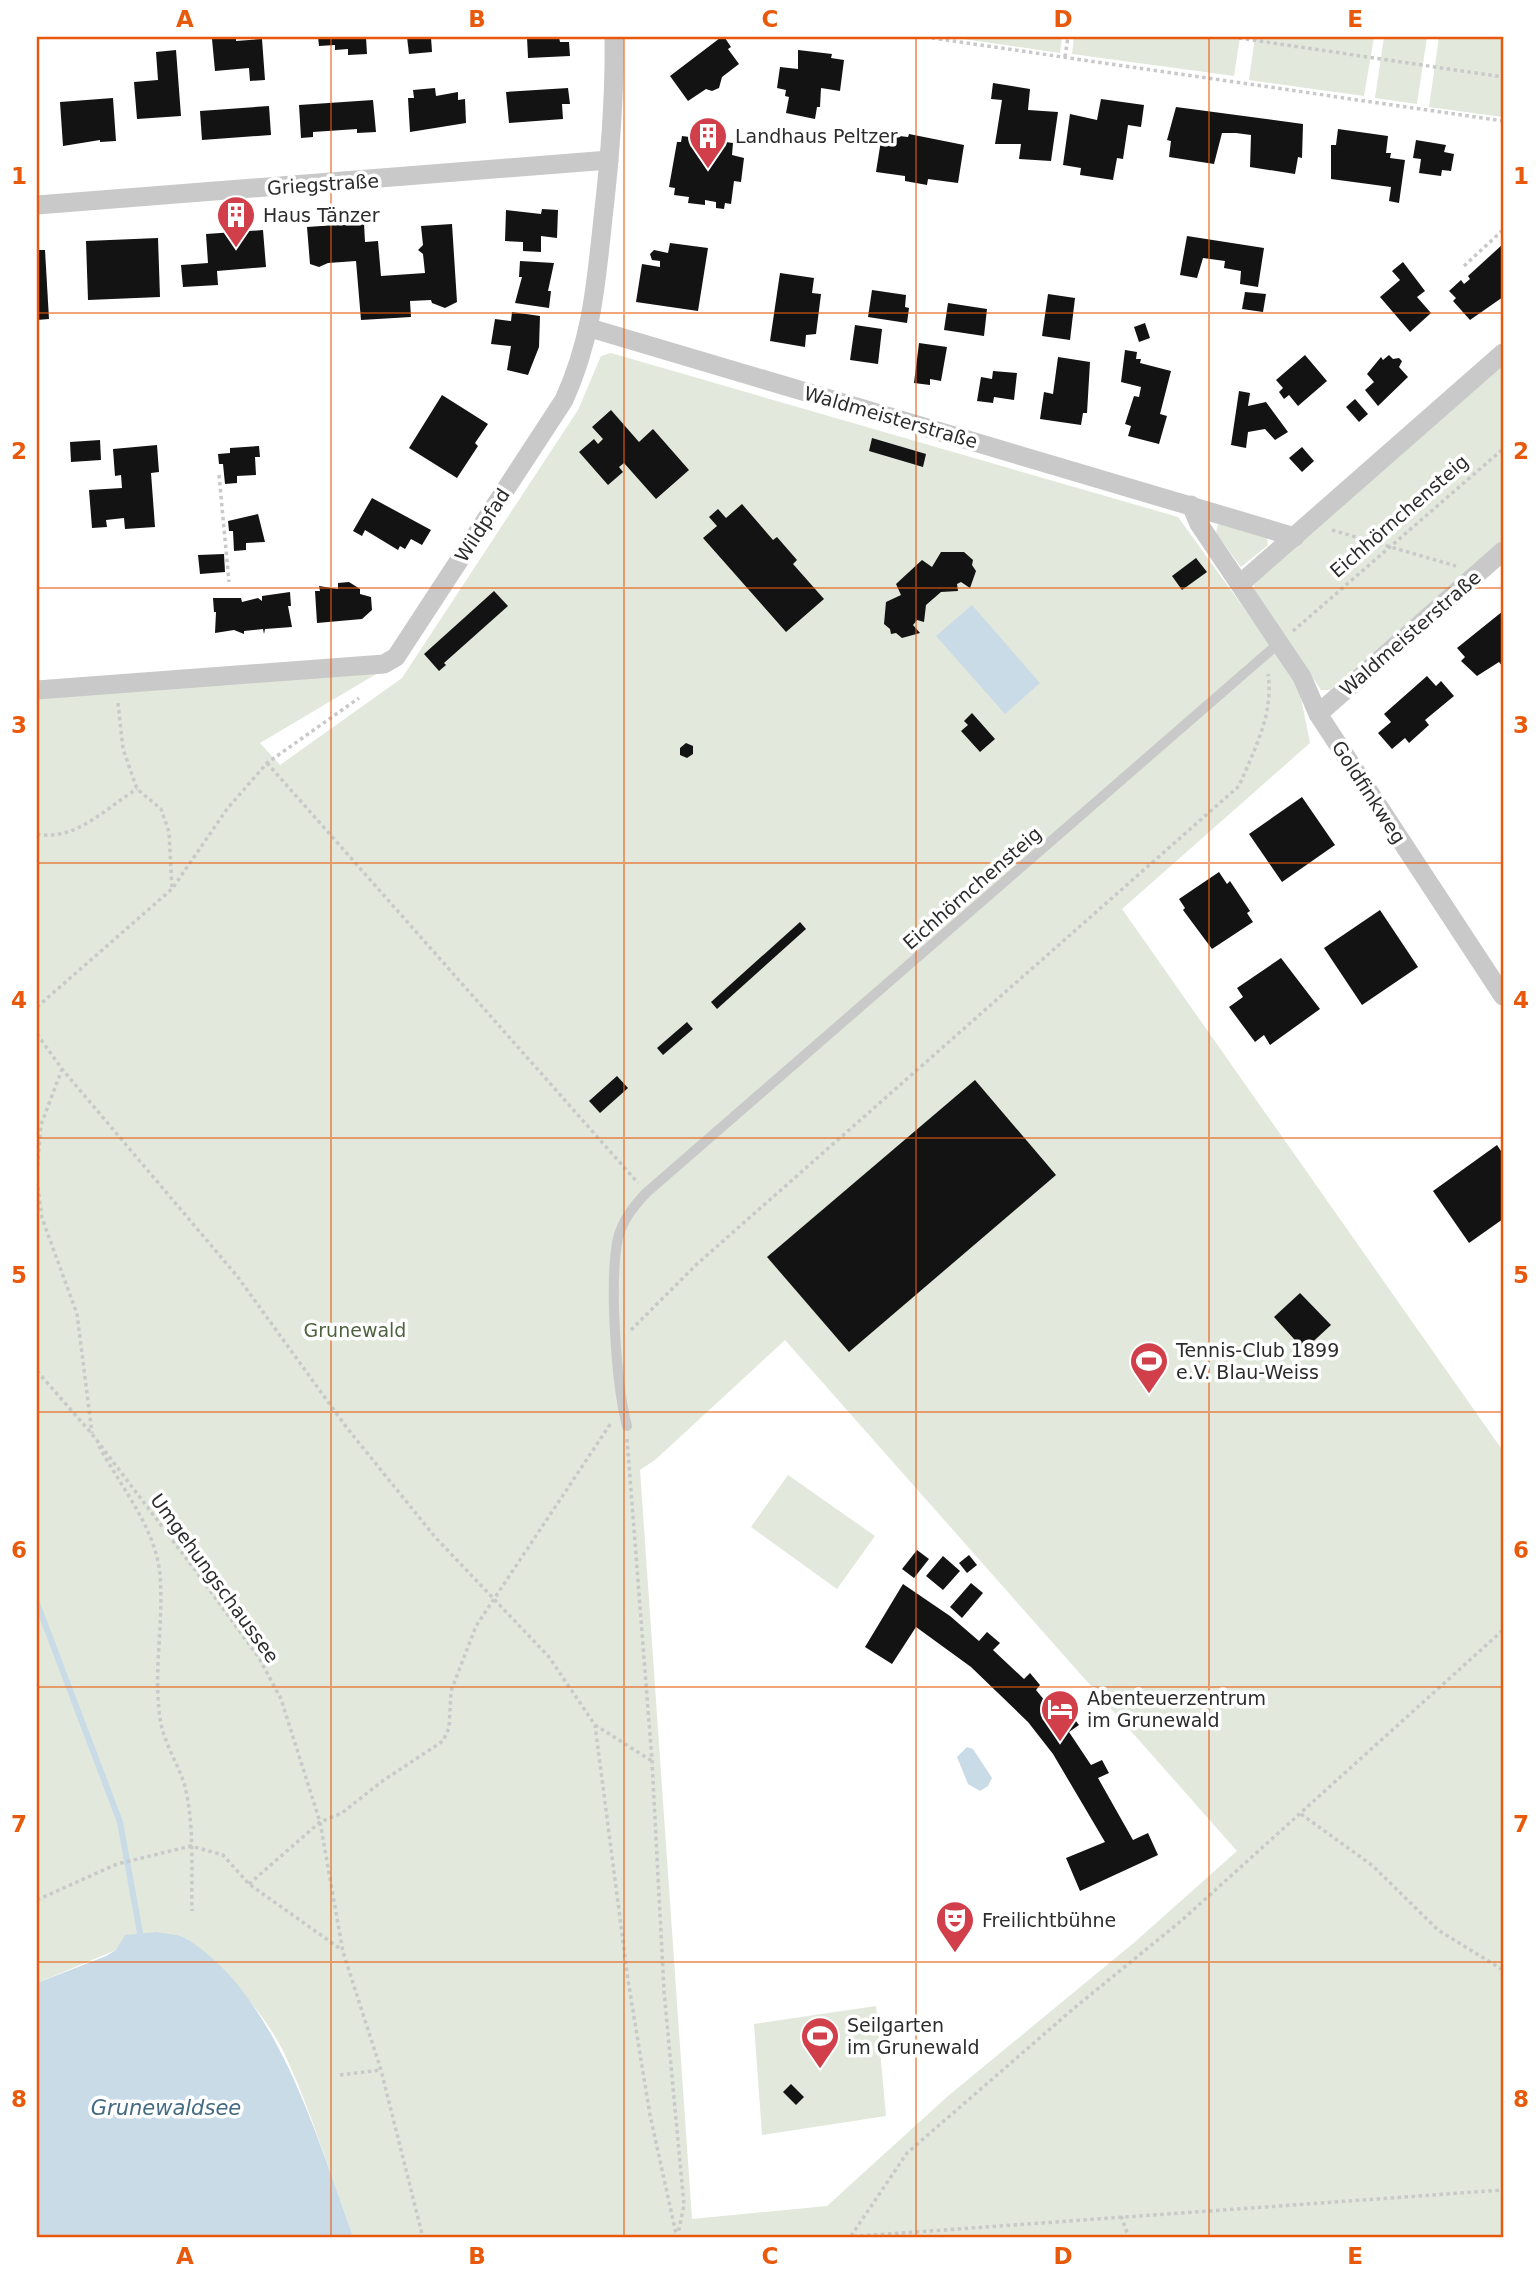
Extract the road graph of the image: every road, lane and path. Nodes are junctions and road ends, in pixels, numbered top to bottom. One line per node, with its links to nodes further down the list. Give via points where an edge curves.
1 (614, 37): 8 (street, Wildpfad)
2 (925, 37): 5 (path)
3 (1068, 37): 5 (path)
4 (1232, 37): 6 (path)
5 (1065, 57): 7 (path)
6 (1503, 77)
7 (1503, 121)
8 (610, 160): 9 (street, Griegstraße); 12 (street, Wildpfad)
9 (37, 205)
10 (1503, 230): 11 (path)
11 (1464, 267)
12 (590, 328): 16 (street, Waldmeisterstraße); 24 (street, Wildpfad, via 564,400 396,657 384,664)
13 (1503, 353): 17 (street)
14 (1503, 449): 18 (path, Eichhörnchensteig)
15 (219, 475): 21 (path)
16 (1191, 505): 17 (street, Waldmeisterstraße); 22 (street)
17 (1302, 530): 18 (path); 22 (street)
18 (1391, 547): 20 (path); 23 (path, Eichhörnchensteig)
19 (1503, 551): 27 (street, Waldmeisterstraße)
20 (1466, 569)
21 (229, 582)
22 (1240, 584): 23 (street, Goldfinkweg)
23 (1272, 650): 27 (street, Goldfinkweg, via 1302,677); 38 (lane, Eichhörnchensteig); 39 (path, via 1271,693 1263,729 1239,786 718,1245)
24 (116, 684): 25 (street, Wildpfad); 29 (path, via 124,749)
25 (37, 690)
26 (359, 698): 28 (path)
27 (1318, 714): 32 (street, Goldfinkweg)
28 (267, 763): 31 (path, via 227,809); 38 (path)
29 (136, 789): 30 (path, via 89,824); 31 (path, via 161,809 169,832)
30 (37, 834)
31 (172, 890): 33 (path)
32 (1503, 996)
33 (37, 1007)
34 (37, 1034): 35 (path)
35 (62, 1069): 36 (path, via 41,1125); 44 (path, via 237,1276 347,1428 435,1537)
36 (37, 1173)
37 (37, 1180): 43 (path, via 42,1219 77,1314)
38 (646, 1192): 39 (lane, Eichhörnchensteig, via 628,1214 618,1238)
39 (617, 1344): 41 (lane, Eichhörnchensteig)
40 (37, 1371): 43 (path, Umgehungschaussee)
41 (621, 1406): 42 (lane, Eichhörnchensteig); 44 (path)
42 (626, 1426): 47 (path)
43 (92, 1434): 49 (path, Umgehungschaussee, via 259,1658 281,1699); 50 (path, via 155,1551 160,1575 156,1667 160,1721 184,1784)
44 (495, 1598): 46 (path, via 549,1657); 49 (path, via 476,1626 450,1690 449,1728 443,1741 342,1813)
45 (1503, 1630): 48 (path)
46 (595, 1725): 47 (path); 62 (path, via 628,1980 650,2115)
47 (652, 1761): 62 (path, via 664,1991 684,2205)
48 (1301, 1814): 55 (path, via 1373,1866 1438,1930); 60 (path, via 907,2153)
49 (320, 1822): 51 (path); 54 (path, Umgehungschaussee)
50 (191, 1846): 51 (path, via 223,1855); 52 (path, via 117,1864); 53 (path)
51 (249, 1884): 54 (path)
52 (37, 1900)
53 (192, 1911)
54 (344, 1951): 56 (path, Umgehungschaussee)
55 (1503, 1970)
56 (382, 2070): 57 (path); 61 (path, Umgehungschaussee)
57 (340, 2075)
58 (1503, 2190): 59 (path)
59 (1121, 2216): 60 (path); 65 (path)
60 (851, 2236): 64 (path)
61 (423, 2238)
62 (677, 2238): 63 (path)
63 (711, 2238)
64 (832, 2238)
65 (1129, 2238)

